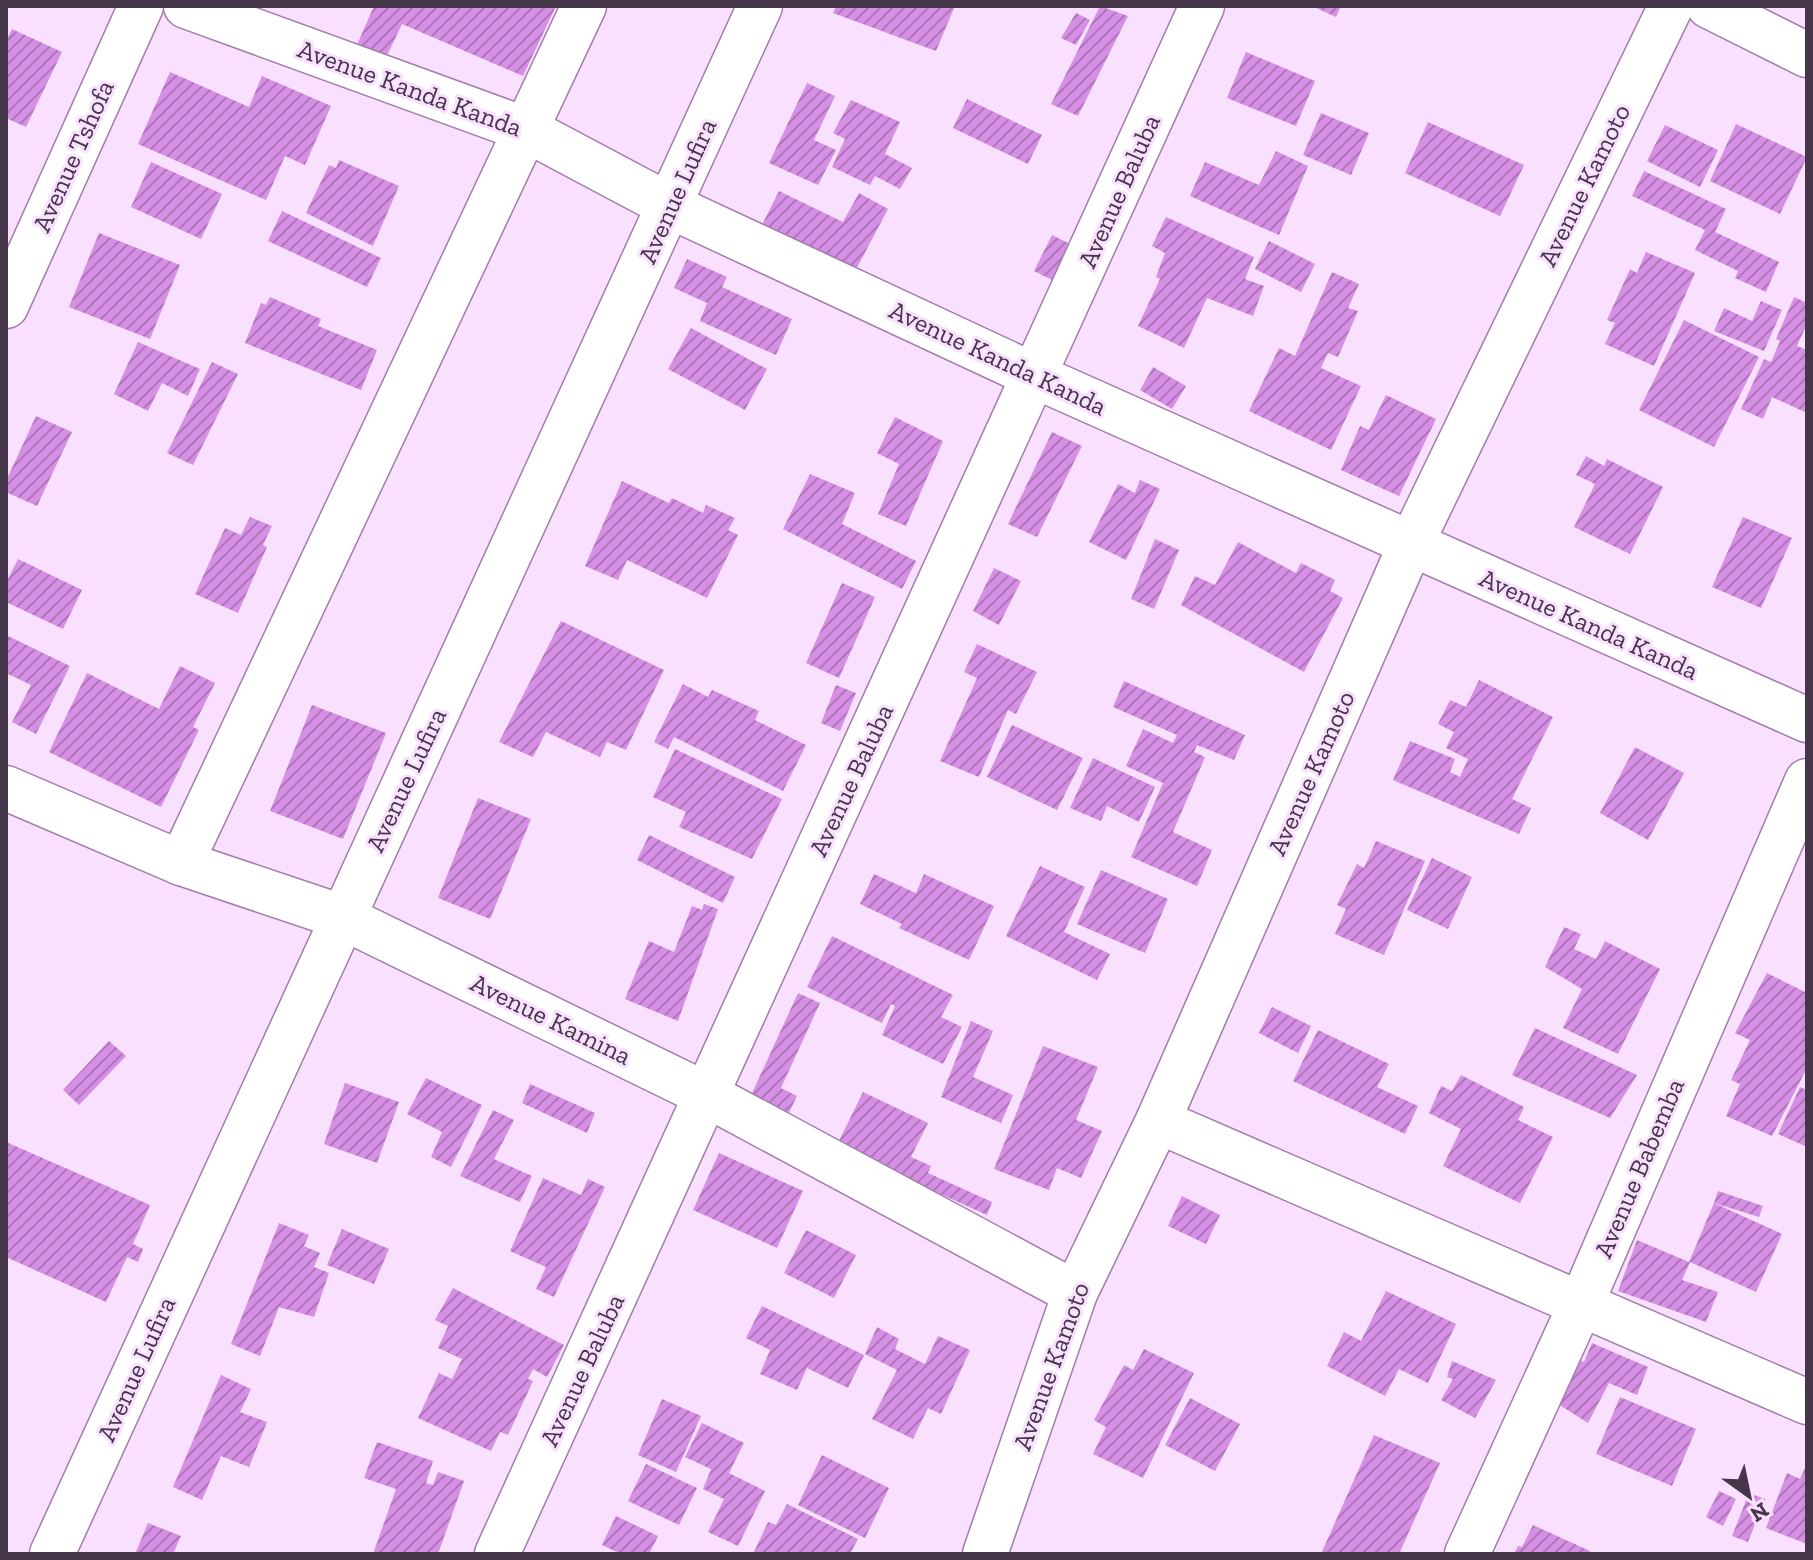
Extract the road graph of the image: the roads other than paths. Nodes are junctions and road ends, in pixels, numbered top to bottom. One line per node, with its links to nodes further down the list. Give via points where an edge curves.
1 (141, 6): 11 (street, Avenue Tshofa)
2 (186, 6): 9 (street, Avenue Kanda Kanda)
3 (584, 6): 9 (street)
4 (760, 6): 10 (street, Avenue Lufira)
5 (1202, 6): 12 (street, Avenue Baluba)
6 (1671, 6): 13 (street, Avenue Kamoto)
7 (1709, 6): 8 (street)
8 (1807, 55)
9 (527, 130): 10 (street, Avenue Kanda Kanda); 17 (street)
10 (670, 206): 12 (street, Avenue Kanda Kanda); 18 (street, Avenue Lufira)
11 (6, 306)
12 (1035, 376): 13 (street, Avenue Kanda Kanda); 19 (street, Avenue Baluba)
13 (1410, 546): 14 (street, Avenue Kanda Kanda); 20 (street, Avenue Kamoto)
14 (1807, 720)
15 (1807, 781): 22 (street, Avenue Babemba)
16 (6, 788): 17 (street, Avenue Kamina)
17 (181, 863): 18 (street, Avenue Kamina)
18 (342, 917): 19 (street, Avenue Kamina); 24 (street, Avenue Lufira)
19 (707, 1095): 21 (street, Avenue Kamina); 25 (street, Avenue Baluba)
20 (1158, 1121): 21 (street, Avenue Kamoto); 22 (street)
21 (1075, 1293): 26 (street, Avenue Kamoto)
22 (1581, 1304): 23 (street); 27 (street, Avenue Babemba)
23 (1807, 1402)
24 (52, 1554)
25 (497, 1554)
26 (985, 1554)
27 (1467, 1554)

